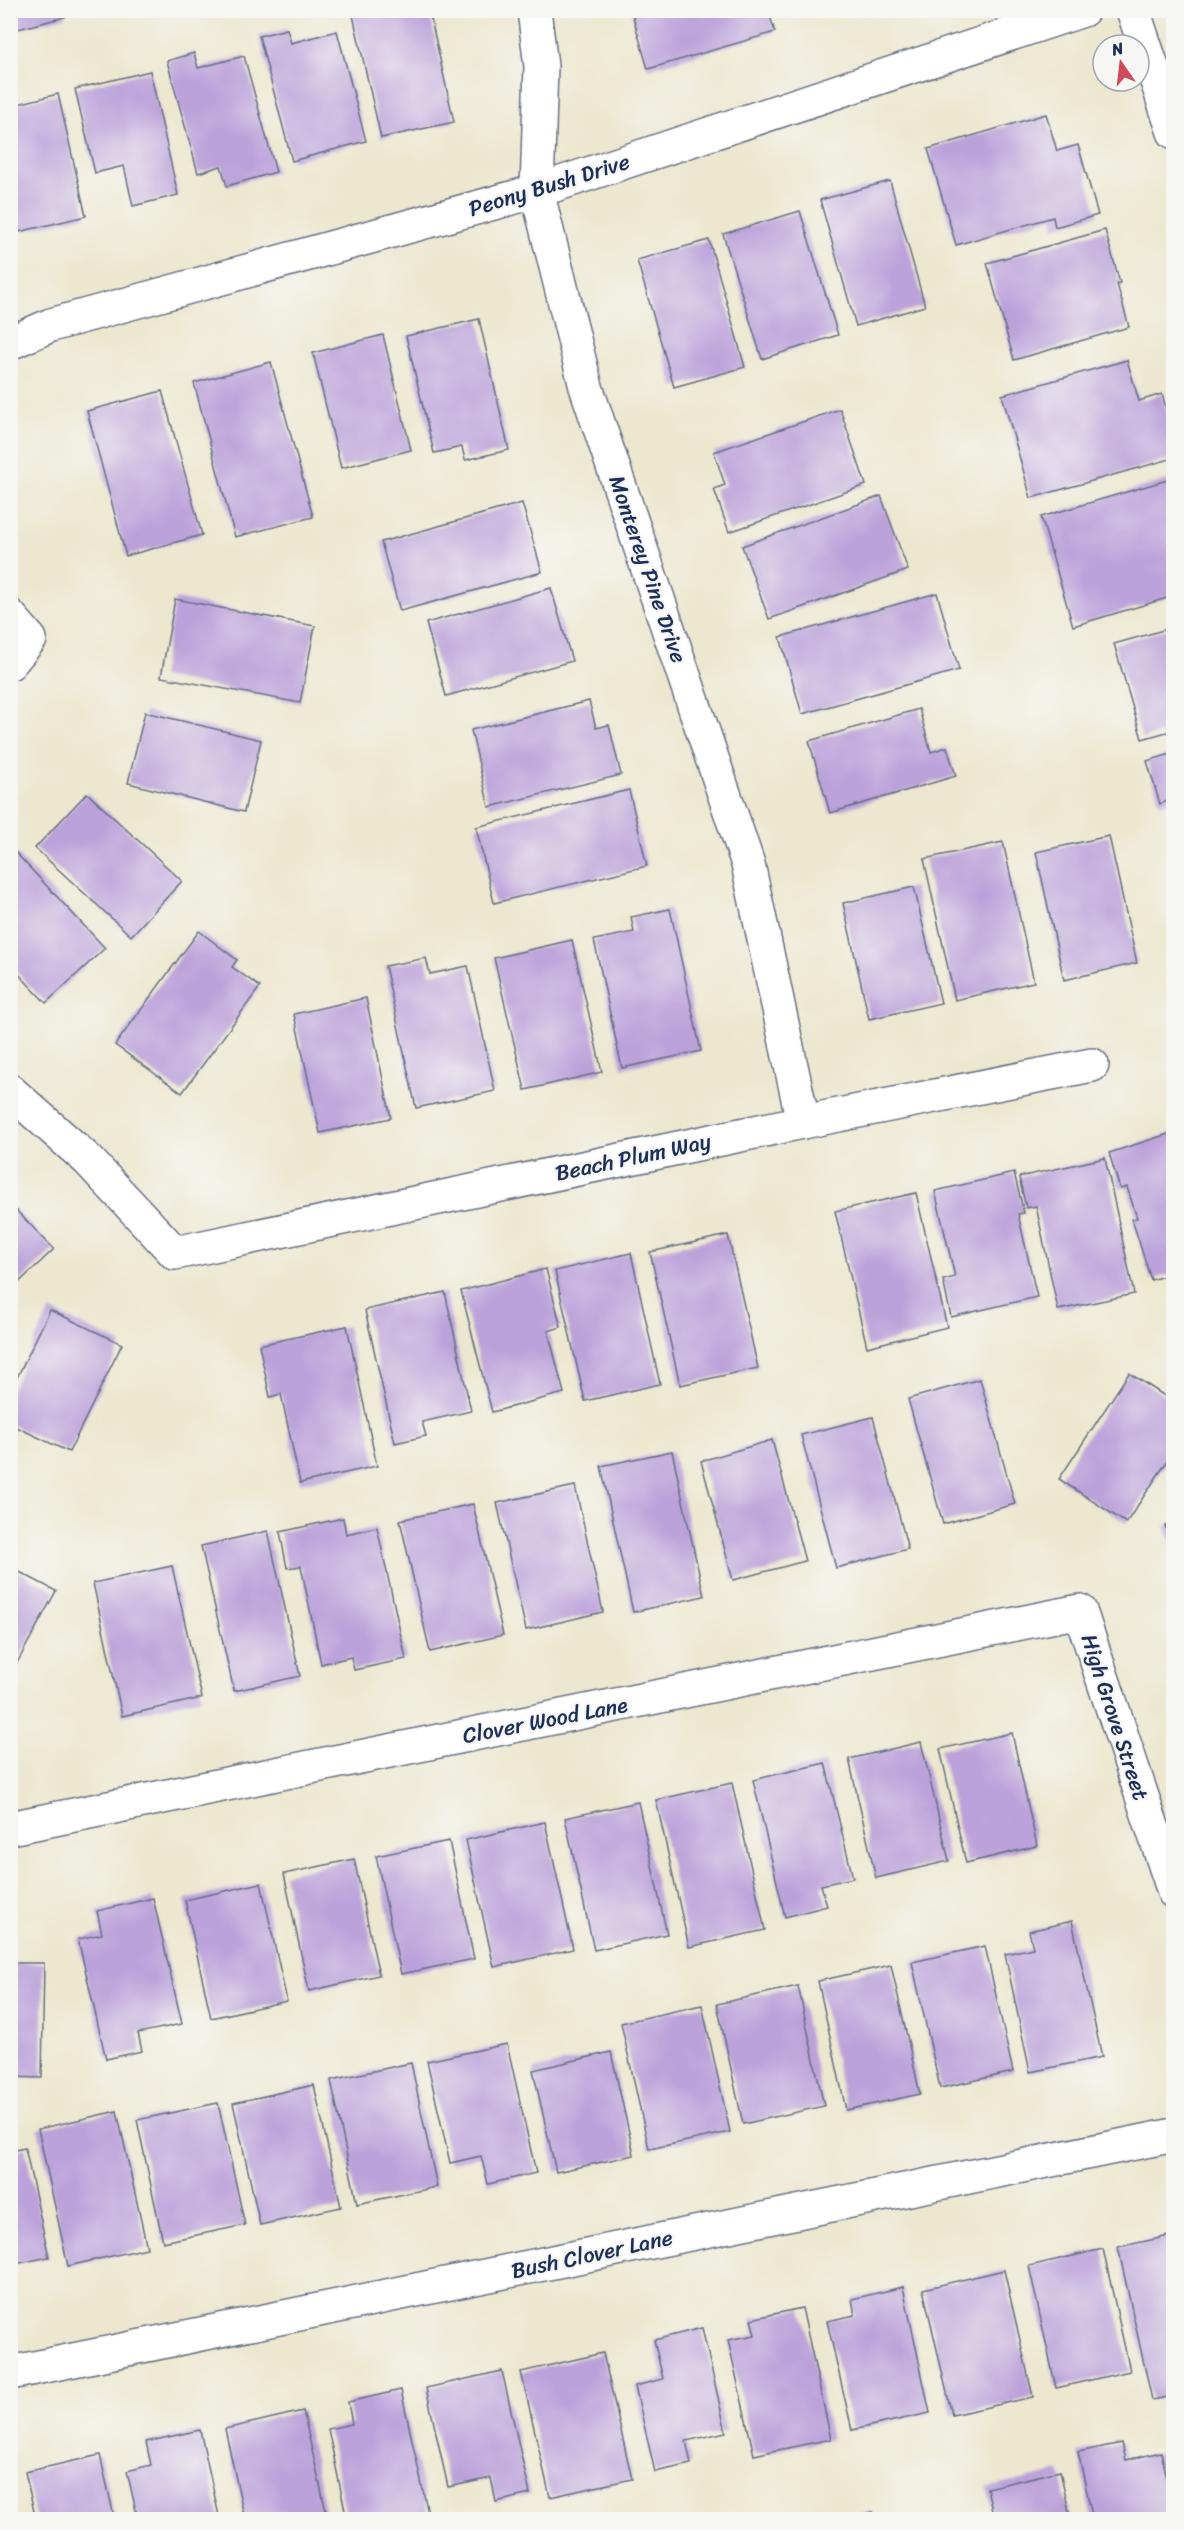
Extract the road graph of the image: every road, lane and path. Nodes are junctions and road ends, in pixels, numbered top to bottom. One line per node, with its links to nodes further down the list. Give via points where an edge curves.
1 (534, 10): 5 (street, Monterey Pine Drive, via 541,66)
2 (1083, 10): 5 (street, Peony Bush Drive)
3 (1133, 10): 4 (street)
4 (1173, 132)
5 (537, 191): 6 (street, Peony Bush Drive, via 51,325); 9 (street, Monterey Pine Drive, via 586,387 748,864)
6 (10, 343)
7 (1092, 1065): 9 (street, Beach Plum Way)
8 (10, 1091): 9 (street, Beach Plum Way, via 88,1160 175,1253)
9 (803, 1122)
10 (1080, 1611): 11 (street, Clover Wood Lane); 12 (street, High Grove Street)
11 (10, 1828)
12 (1173, 1892)
13 (1173, 2135): 14 (street, Bush Clover Lane)
14 (10, 2373)

